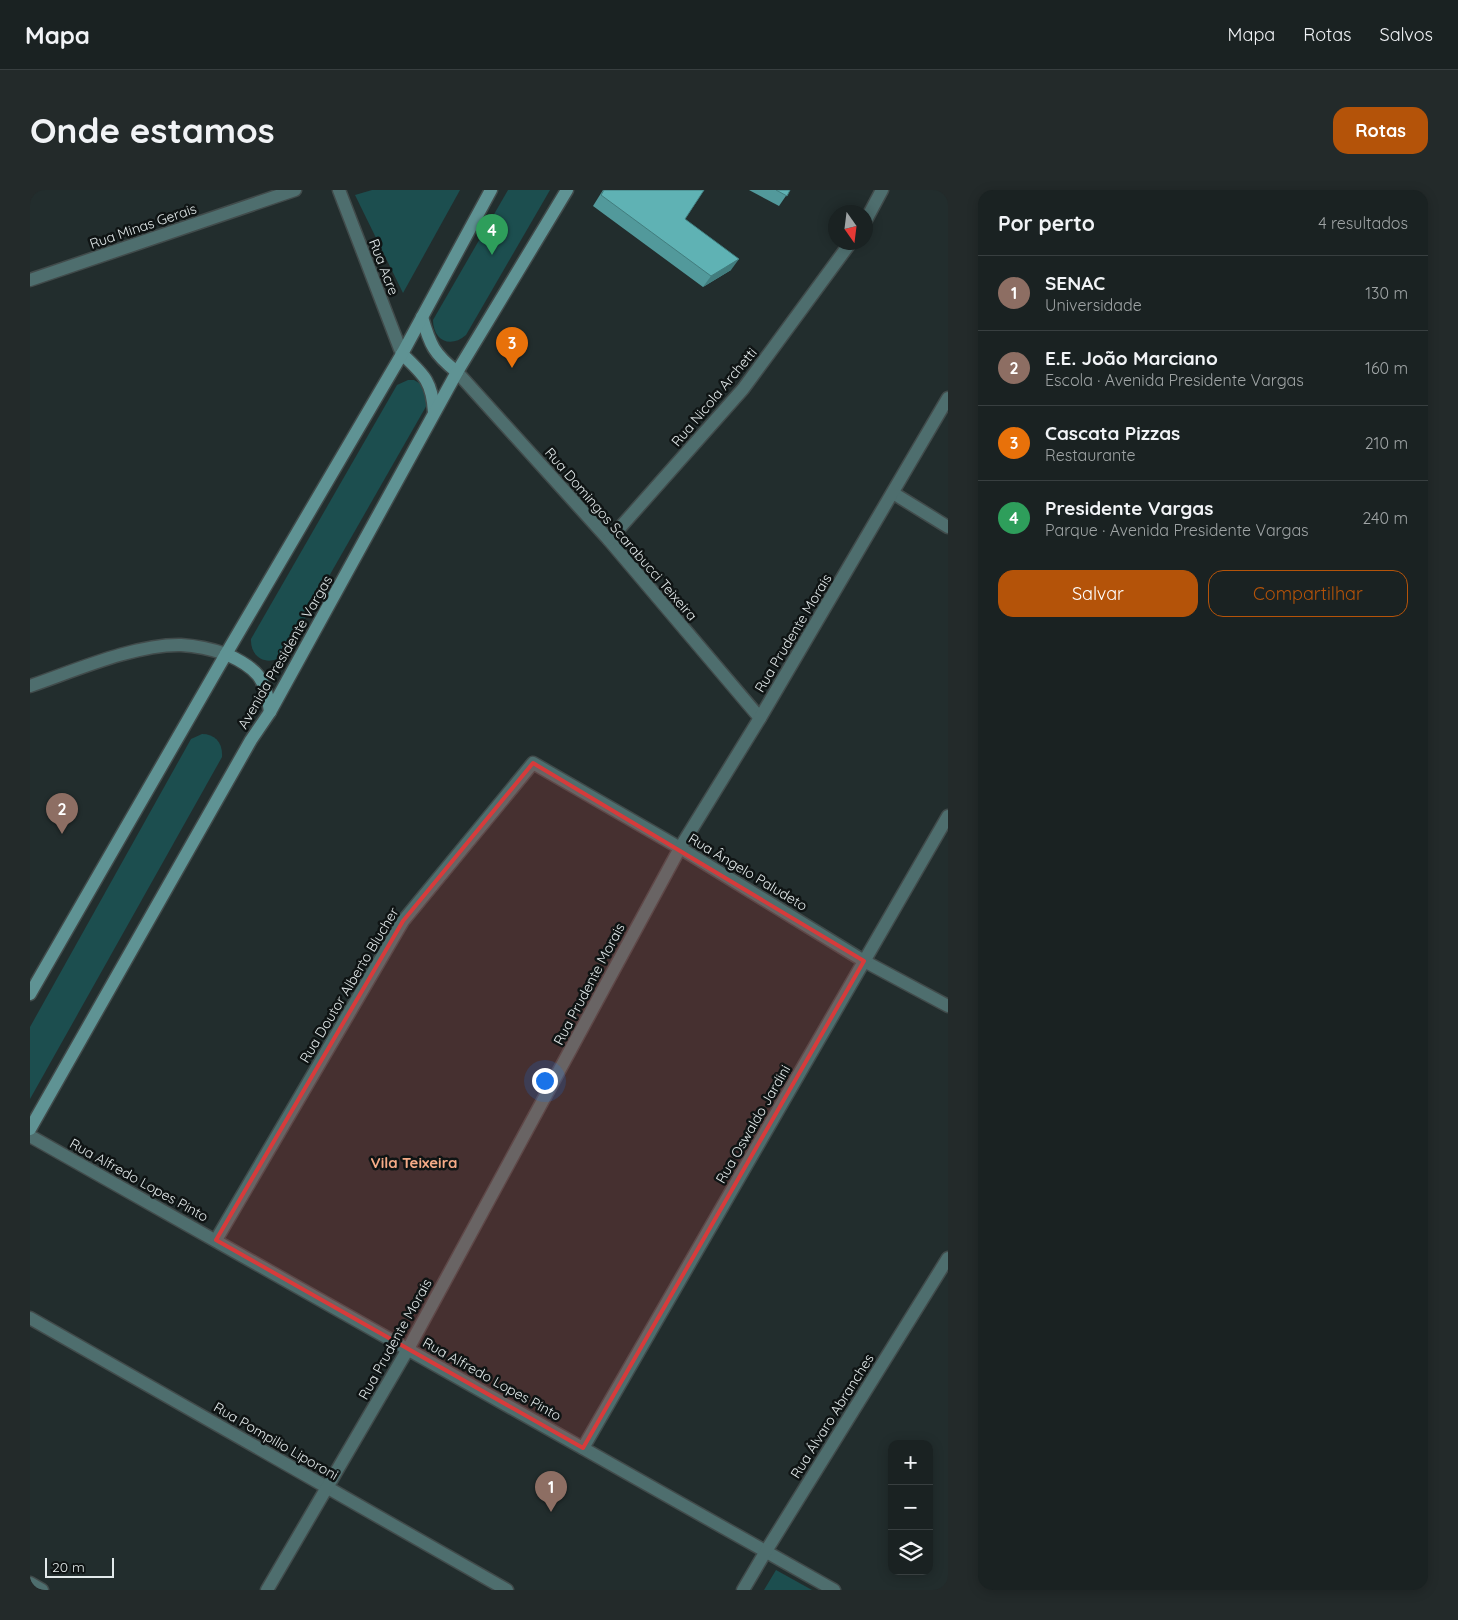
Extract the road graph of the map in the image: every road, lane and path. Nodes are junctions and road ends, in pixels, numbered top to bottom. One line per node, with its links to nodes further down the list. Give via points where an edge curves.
1 (295, 190): 8 (street, Rua Minas Gerais)
2 (339, 190): 10 (street, Rua Acre)
3 (491, 190): 9 (main road)
4 (567, 190): 11 (main road, Avenida Presidente Vargas)
5 (882, 190): 6 (street)
6 (873, 207)
7 (845, 250): 16 (street, Rua Nicola Archetti, via 743,390)
8 (30, 280)
9 (422, 318): 10 (main road); 11 (main road, via 434,350)
10 (402, 354): 13 (main road, via 428,381); 17 (main road)
11 (457, 372): 13 (main road, Avenida Presidente Vargas); 16 (street, Rua Domingos Scarabucci Teixeira)
12 (948, 398): 14 (street, Rua Prudente Morais)
13 (434, 412): 19 (main road, Avenida Presidente Vargas)
14 (893, 493): 15 (street); 20 (street, Rua Prudente Morais)
15 (948, 527)
16 (609, 540): 20 (street, Rua Domingos Scarabucci Teixeira)
17 (226, 654): 18 (street, via 180,645 151,648 120,655); 19 (main road, via 254,670 268,694); 25 (main road)
18 (30, 686)
19 (270, 712): 27 (main road, Avenida Presidente Vargas)
20 (760, 718): 23 (street, Rua Prudente Morais)
21 (533, 763): 23 (street, Rua Ângelo Paludeto); 29 (street, Rua Doutor Alberto Blucher, via 403,921)
22 (948, 816): 24 (street, Rua Oswaldo Jardini)
23 (680, 848): 24 (street, Rua Ângelo Paludeto); 32 (street, Rua Prudente Morais)
24 (864, 961): 26 (street, Rua Ângelo Paludeto); 33 (street, Rua Oswaldo Jardini)
25 (30, 994)
26 (948, 1006)
27 (30, 1129)
28 (30, 1136): 29 (street, Rua Alfredo Lopes Pinto)
29 (216, 1240): 32 (street, Rua Alfredo Lopes Pinto)
30 (948, 1258): 35 (street, Rua Álvaro Abranches)
31 (30, 1318): 34 (street, Rua Pompilio Liporoni)
32 (408, 1349): 33 (street, Rua Alfredo Lopes Pinto); 34 (street, Rua Prudente Morais)
33 (583, 1448): 35 (street, Rua Alfredo Lopes Pinto)
34 (327, 1487): 38 (street, Rua Prudente Morais); 39 (street, Rua Pompilio Liporoni)
35 (766, 1551): 40 (street, Rua Álvaro Abranches); 41 (street, Rua Alfredo Lopes Pinto)
36 (30, 1583): 37 (street)
37 (42, 1590)
38 (267, 1590)
39 (508, 1590)
40 (744, 1590)
41 (834, 1590)

